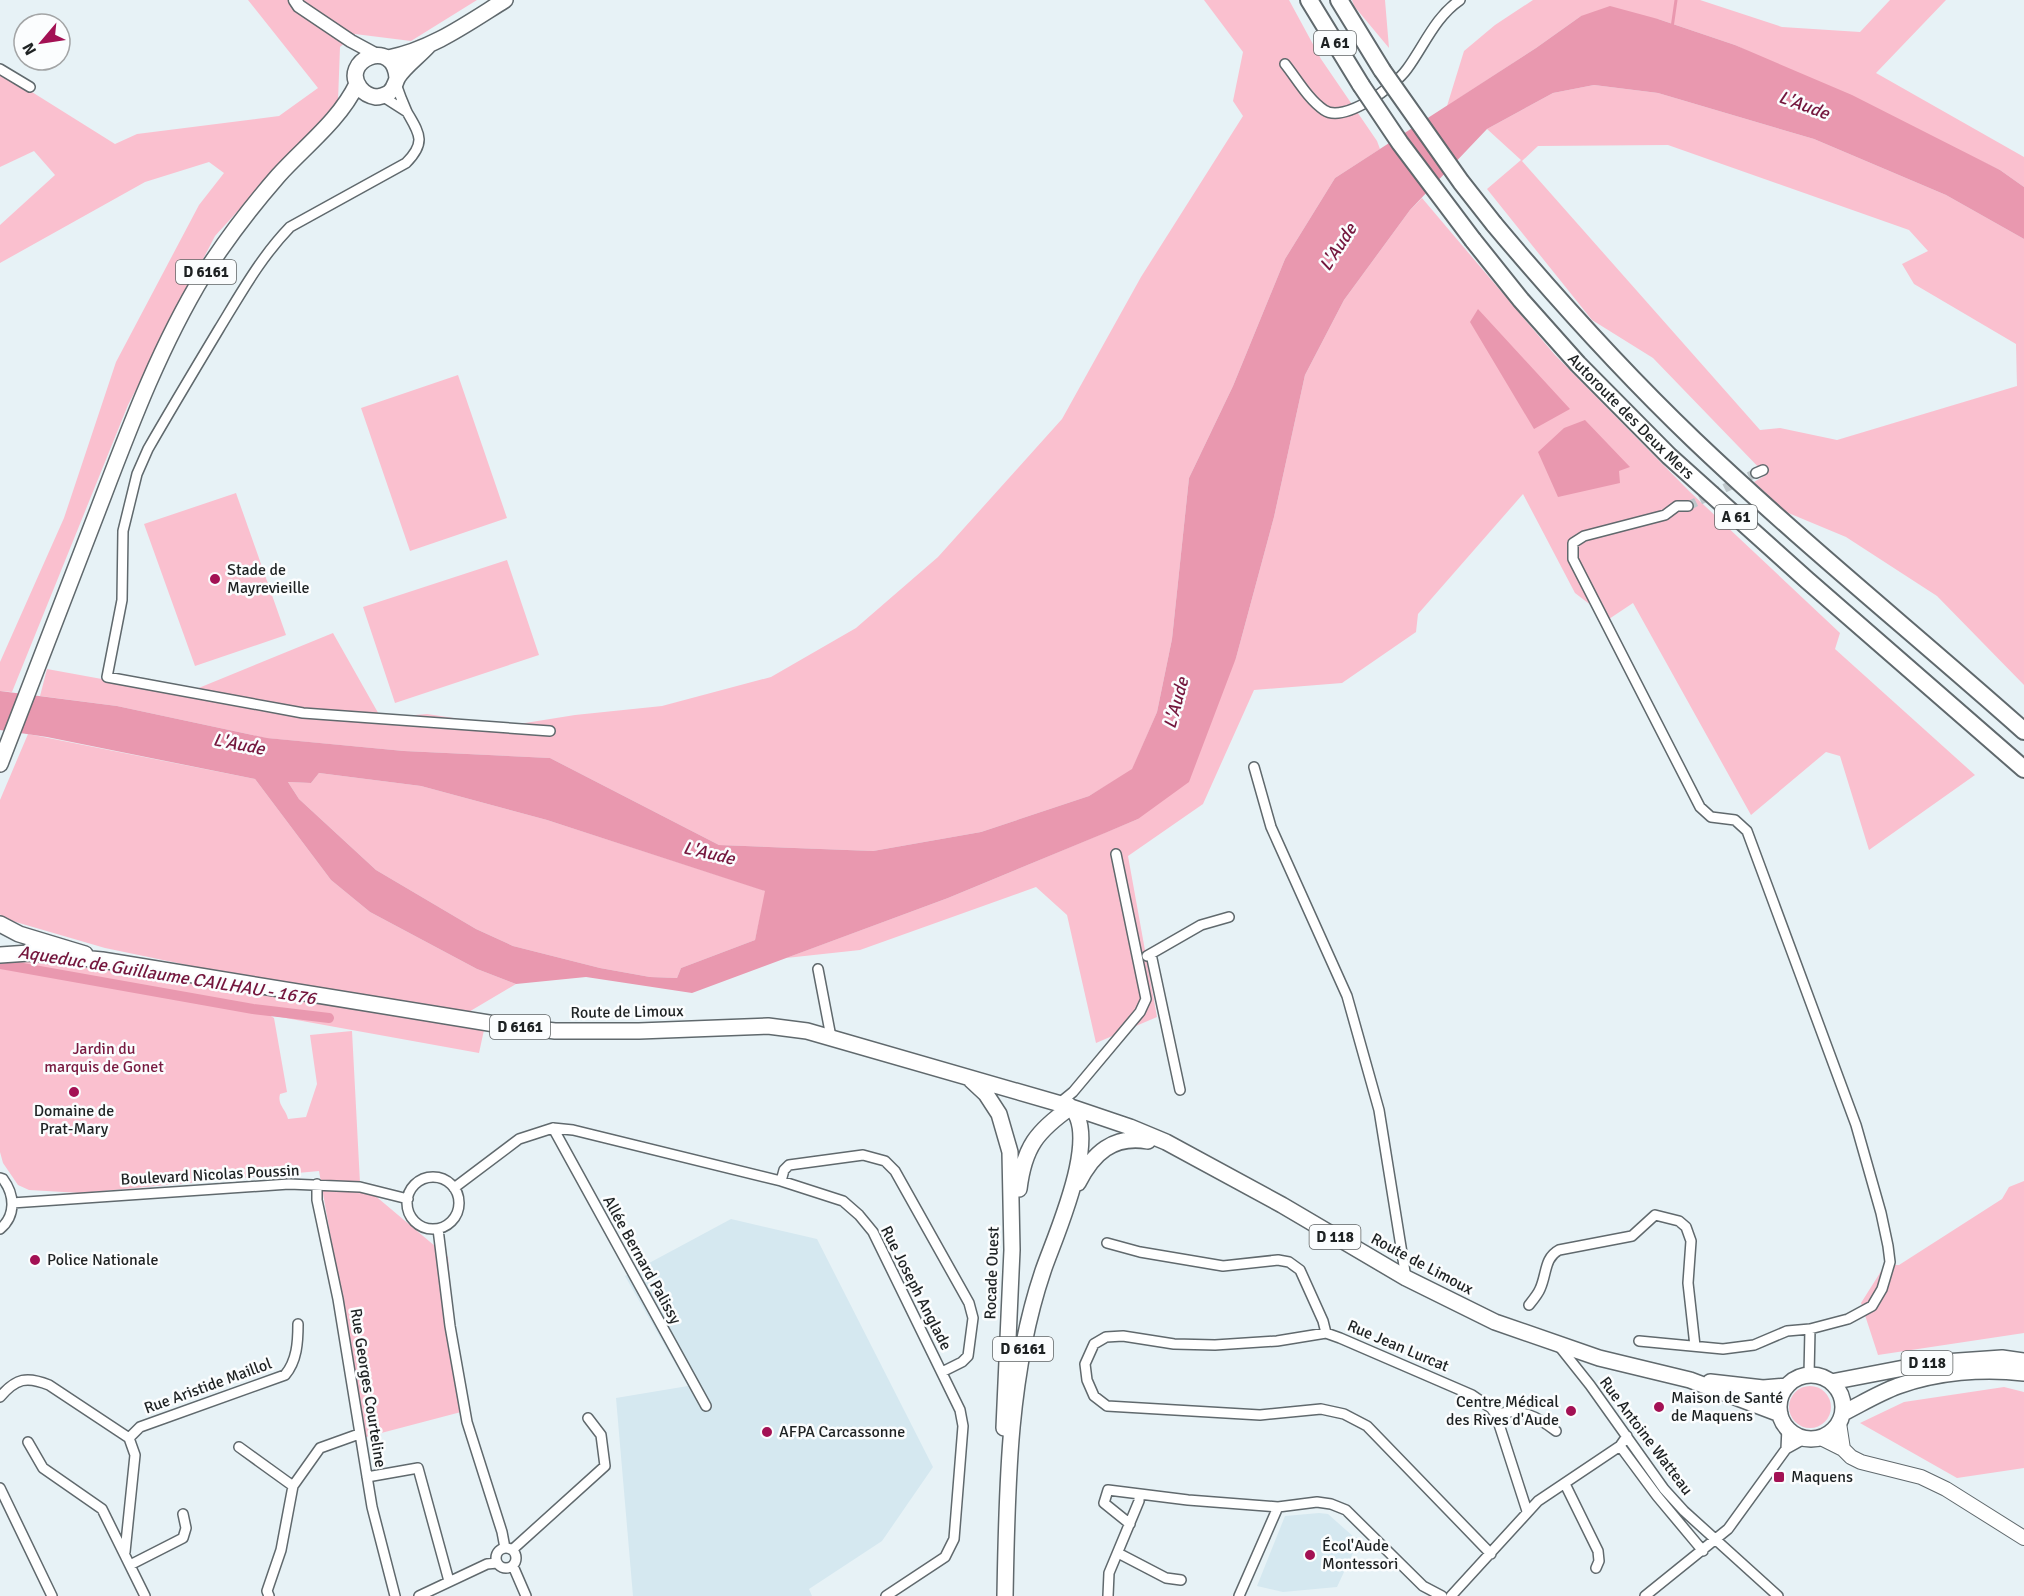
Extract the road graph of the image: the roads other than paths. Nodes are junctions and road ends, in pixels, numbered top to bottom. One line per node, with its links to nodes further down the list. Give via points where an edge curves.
1 (295, 0): 6 (street)
2 (505, 0): 7 (main road)
3 (1309, 0): 23 (highway, Autoroute des Deux Mers / A 61, bridge, via 1413,161 1521,300 1578,364 1669,456)
4 (1339, 0): 20 (highway, Autoroute des Deux Mers / A 61, bridge, via 1382,70 1455,173 1494,224 1602,347 1695,441)
5 (1460, 0): 10 (street, via 1440,18 1406,71 1388,88 1348,112 1326,112)
6 (351, 41): 8 (street); 9 (street)
7 (428, 46): 8 (main road, via 406,55); 12 (main road)
8 (382, 57): 9 (main road); 12 (main road, via 395,67)
9 (360, 63): 13 (main road)
10 (1285, 64)
11 (0, 69): 14 (street)
12 (397, 81): 15 (main road, via 390,92); 16 (street)
13 (357, 84): 15 (main road, via 365,93); 17 (main road, D 6161)
14 (30, 87)
15 (376, 96): 16 (street); 17 (main road, D 6161)
16 (407, 112): 19 (street, via 419,130 419,146 414,155 290,227 278,239 238,297 148,449 137,474 123,531 122,600 107,677 303,713)
17 (328, 126): 21 (main road, D 6161, via 241,221 204,274 156,363)
18 (1688, 506): 53 (street, via 1677,506 1665,515 1584,536 1573,543 1573,559 1700,807 1711,817 1735,820 1747,831 1856,1125 1881,1213 1890,1262 1872,1306 1848,1319)
19 (550, 731)
20 (2024, 731)
21 (0, 764)
22 (1254, 767): 50 (street, via 1271,827 1347,996 1379,1110)
23 (2024, 769)
24 (1116, 854): 30 (street)
25 (1229, 917): 27 (street, via 1201,926)
26 (0, 924): 29 (main road, D 6161, via 19,934)
27 (1152, 954): 30 (street); 35 (street)
28 (0, 955): 29 (main road, D 6161)
29 (102, 960): 32 (main road, Route de Limoux / D 6161, via 555,1031 768,1026)
30 (1140, 961): 36 (street, via 1146,999 1140,1012)
31 (818, 969): 32 (street)
32 (831, 1038): 33 (main road, Route de Limoux / D 6161)
33 (938, 1068): 34 (main road, D 6161); 36 (main road, D 6161, via 969,1071)
34 (970, 1079): 36 (main road, D 6161); 49 (main road, Rocade Ouest / D 6161, via 999,1114 1010,1152)
35 (1180, 1090)
36 (1068, 1100): 38 (main road, D 118); 45 (main road, Rocade Ouest / D 6161, via 1080,1124 1081,1151); 49 (main road, via 1028,1150 1020,1175)
37 (553, 1128): 40 (street, Rue Joseph Anglade); 42 (street, Rue Joseph Anglade, via 519,1139); 66 (street, Allée Bernard Palissy)
38 (1166, 1142): 45 (main road, Rocade Ouest / D 6161, via 1132,1138 1097,1154); 50 (main road, Route de Limoux / D 118)
39 (0, 1178): 44 (street, via 9,1186)
40 (781, 1181): 59 (street, Rue Joseph Anglade, via 843,1201 860,1215 873,1232); 59 (street, via 789,1165 863,1155 885,1161 895,1171 969,1303 973,1318 968,1356)
41 (317, 1184): 43 (street, Boulevard Nicolas Poussin, via 360,1187); 44 (street, Boulevard Nicolas Poussin); 72 (street, Rue Georges Courteline)
42 (454, 1188): 43 (street, via 444,1180 424,1179 416,1184); 47 (street, via 459,1204 457,1213 451,1222)
43 (408, 1199): 47 (street, via 414,1221)
44 (12, 1203): 46 (street, via 12,1214)
45 (1067, 1204): 87 (main road, Rocade Ouest / D 6161, via 1026,1333)
46 (0, 1229)
47 (438, 1229): 94 (street, via 467,1422)
48 (1107, 1243): 54 (street, via 1223,1266 1289,1262 1300,1270)
49 (1012, 1250): 87 (main road, Rocade Ouest, via 1004,1436)
50 (1406, 1278): 56 (main road, Route de Limoux / D 118, via 1507,1326)
51 (1529, 1305): 57 (street, via 1540,1288 1552,1254 1632,1236 1655,1215 1679,1221 1691,1241 1688,1283)
52 (298, 1324): 74 (street, Rue Aristide Maillol, via 298,1344 285,1375 140,1427)
53 (1810, 1329): 57 (street, via 1787,1330 1754,1345 1723,1349); 61 (street)
54 (1326, 1333): 67 (street, Rue Jean Lurcat, via 1472,1395); 98 (street, Rue Jean Lurcat, via 1215,1345 1106,1336 1094,1344 1085,1364 1087,1380 1094,1396 1107,1406 1260,1415 1321,1409 1344,1414 1367,1426)
55 (1639, 1341): 57 (street)
56 (1558, 1344): 62 (main road, D 118); 73 (street, Rue Antoine Watteau)
57 (1695, 1346)
58 (2024, 1360): 63 (main road, D 118, via 1929,1363)
59 (942, 1372): 111 (street, Rue Joseph Anglade, via 960,1410 963,1426 954,1539 945,1557)
60 (2024, 1373): 69 (main road, D 118, via 1976,1371 1899,1386)
61 (1809, 1375): 63 (main road); 64 (main road)
62 (1690, 1380): 64 (main road, D 118, via 1763,1388); 70 (main road, D 118)
63 (1831, 1382): 69 (main road, via 1843,1401)
64 (1787, 1386): 70 (main road, via 1780,1399)
65 (0, 1397): 74 (street, via 14,1383 35,1379)
66 (706, 1406)
67 (1496, 1415): 71 (street, via 1507,1410 1520,1411); 89 (street)
68 (588, 1418): 94 (street, via 601,1435 605,1466)
69 (1841, 1418): 75 (main road, via 1832,1433); 81 (main road)
70 (1784, 1421): 76 (main road, via 1794,1435); 80 (street)
71 (1556, 1431)
72 (359, 1434): 82 (street, Rue Georges Courteline); 84 (street, via 320,1448)
73 (1627, 1436): 78 (street); 93 (street, Rue Antoine Watteau, via 1664,1489)
74 (129, 1438): 96 (street, via 135,1455)
75 (1821, 1438): 76 (main road); 81 (main road)
76 (1804, 1439): 80 (street)
77 (28, 1442): 96 (street, via 43,1468 102,1509)
78 (1620, 1446): 83 (street); 95 (street, Rue Antoine Watteau)
79 (239, 1447): 84 (street)
80 (1785, 1449): 93 (street, via 1740,1514)
81 (1843, 1449): 92 (main road, via 1861,1462 1921,1477 1946,1489)
82 (367, 1477): 104 (street, via 418,1468); 108 (street, Rue Georges Courteline)
83 (1565, 1484): 89 (street); 102 (street, via 1598,1551)
84 (293, 1486): 107 (street, via 281,1550 267,1591)
85 (0, 1488): 105 (street)
86 (1139, 1495): 88 (street); 91 (street); 91 (street, via 1108,1490 1104,1503)
87 (1007, 1500): 112 (main road, Rocade Ouest / D 6161)
88 (1278, 1506): 114 (street); 115 (street, via 1317,1502 1346,1510 1423,1586)
89 (1527, 1511): 98 (street)
90 (183, 1514): 100 (street, via 183,1538)
91 (1130, 1524): 97 (street)
92 (2024, 1538)
93 (1716, 1540): 95 (street); 118 (street, Rue Antoine Watteau)
94 (508, 1549): 99 (street, via 497,1554); 101 (street, via 517,1558)
95 (1703, 1551): 117 (street)
96 (124, 1552): 100 (street)
97 (1118, 1553): 103 (street, via 1166,1578); 113 (street, via 1109,1573)
98 (1491, 1554): 116 (street)
99 (497, 1563): 101 (street, via 504,1569); 104 (street)
100 (130, 1565): 106 (street)
101 (513, 1566): 110 (street)
102 (1596, 1568)
103 (1181, 1580)
104 (449, 1581): 109 (street)
105 (52, 1596)
106 (145, 1596)
107 (269, 1596)
108 (395, 1596)
109 (419, 1596)
110 (526, 1596)
111 (886, 1596)
112 (1005, 1596)
113 (1108, 1596)
114 (1239, 1596)
115 (1442, 1596)
116 (1451, 1596)
117 (1645, 1596)
118 (1778, 1596)

